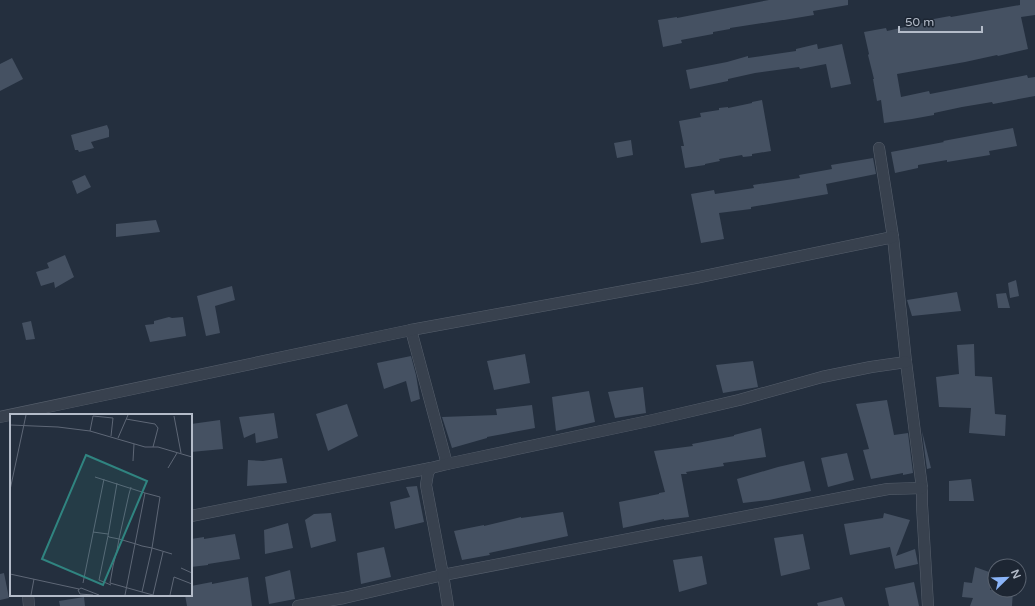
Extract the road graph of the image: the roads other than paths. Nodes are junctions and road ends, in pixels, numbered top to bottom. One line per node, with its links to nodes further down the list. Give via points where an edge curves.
1 (879, 148): 2 (street)
2 (893, 237): 3 (street, via 695,278); 4 (street)
3 (411, 330): 5 (street); 8 (street)
4 (906, 362): 8 (street, via 822,377 668,417); 10 (street)
5 (14, 414)
6 (10, 415): 7 (street)
7 (0, 417)
8 (447, 464): 9 (street)
9 (432, 468): 11 (street); 12 (street, via 428,473 426,485)
10 (922, 488): 12 (street, via 888,489); 17 (street)
11 (192, 516)
12 (443, 575): 15 (street); 16 (street)
13 (28, 596): 14 (street)
14 (29, 606)
15 (298, 606)
16 (448, 606)
17 (928, 606)

